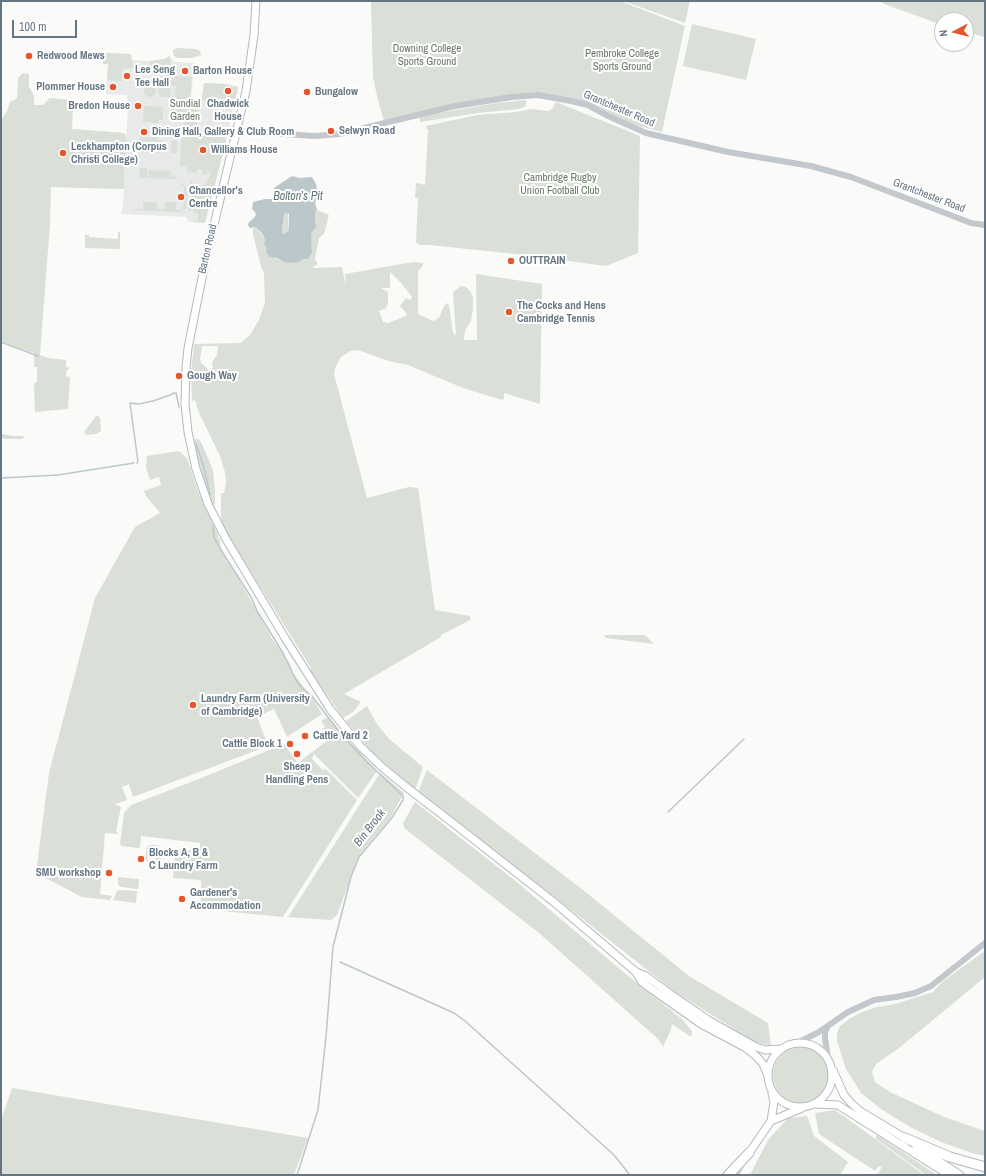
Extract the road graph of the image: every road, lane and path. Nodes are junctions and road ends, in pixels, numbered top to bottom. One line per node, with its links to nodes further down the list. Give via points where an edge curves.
1 (256, 1): 2 (main road, Barton Road, via 250,67)
2 (237, 131): 3 (street, Grantchester Road, via 315,136 339,134 455,106 538,95 588,105 646,133 728,152 811,166 851,177 971,223); 5 (main road, Barton Road, via 206,258 188,348 185,386 188,432 193,458 210,509 285,638 330,709 360,746 388,772 555,903)
3 (985, 225)
4 (985, 943): 6 (street, via 931,986 914,993 874,1000 848,1012)
5 (636, 972): 8 (main road, via 646,976 708,1020 756,1047 765,1050); 10 (main road, via 642,981 681,1011 746,1048 763,1064)
6 (829, 1025): 7 (street); 9 (street, via 825,1038)
7 (797, 1043): 8 (main road); 9 (main road, via 814,1046 824,1053)
8 (782, 1048): 10 (main road, via 771,1060)
9 (830, 1063): 12 (main road, via 830,1088); 15 (main road, via 844,1095 851,1104)
10 (768, 1076): 11 (main road)
11 (772, 1091): 13 (main road, via 784,1103 793,1107); 14 (main road)
12 (815, 1104): 13 (main road); 20 (main road, via 838,1105)
13 (804, 1107): 14 (main road)
14 (772, 1121): 16 (main road)
15 (905, 1138): 17 (highway, via 964,1162); 21 (main road)
16 (749, 1153): 18 (highway); 19 (street)
17 (985, 1167)
18 (728, 1175)
19 (735, 1175)
20 (949, 1175)
21 (960, 1175)

